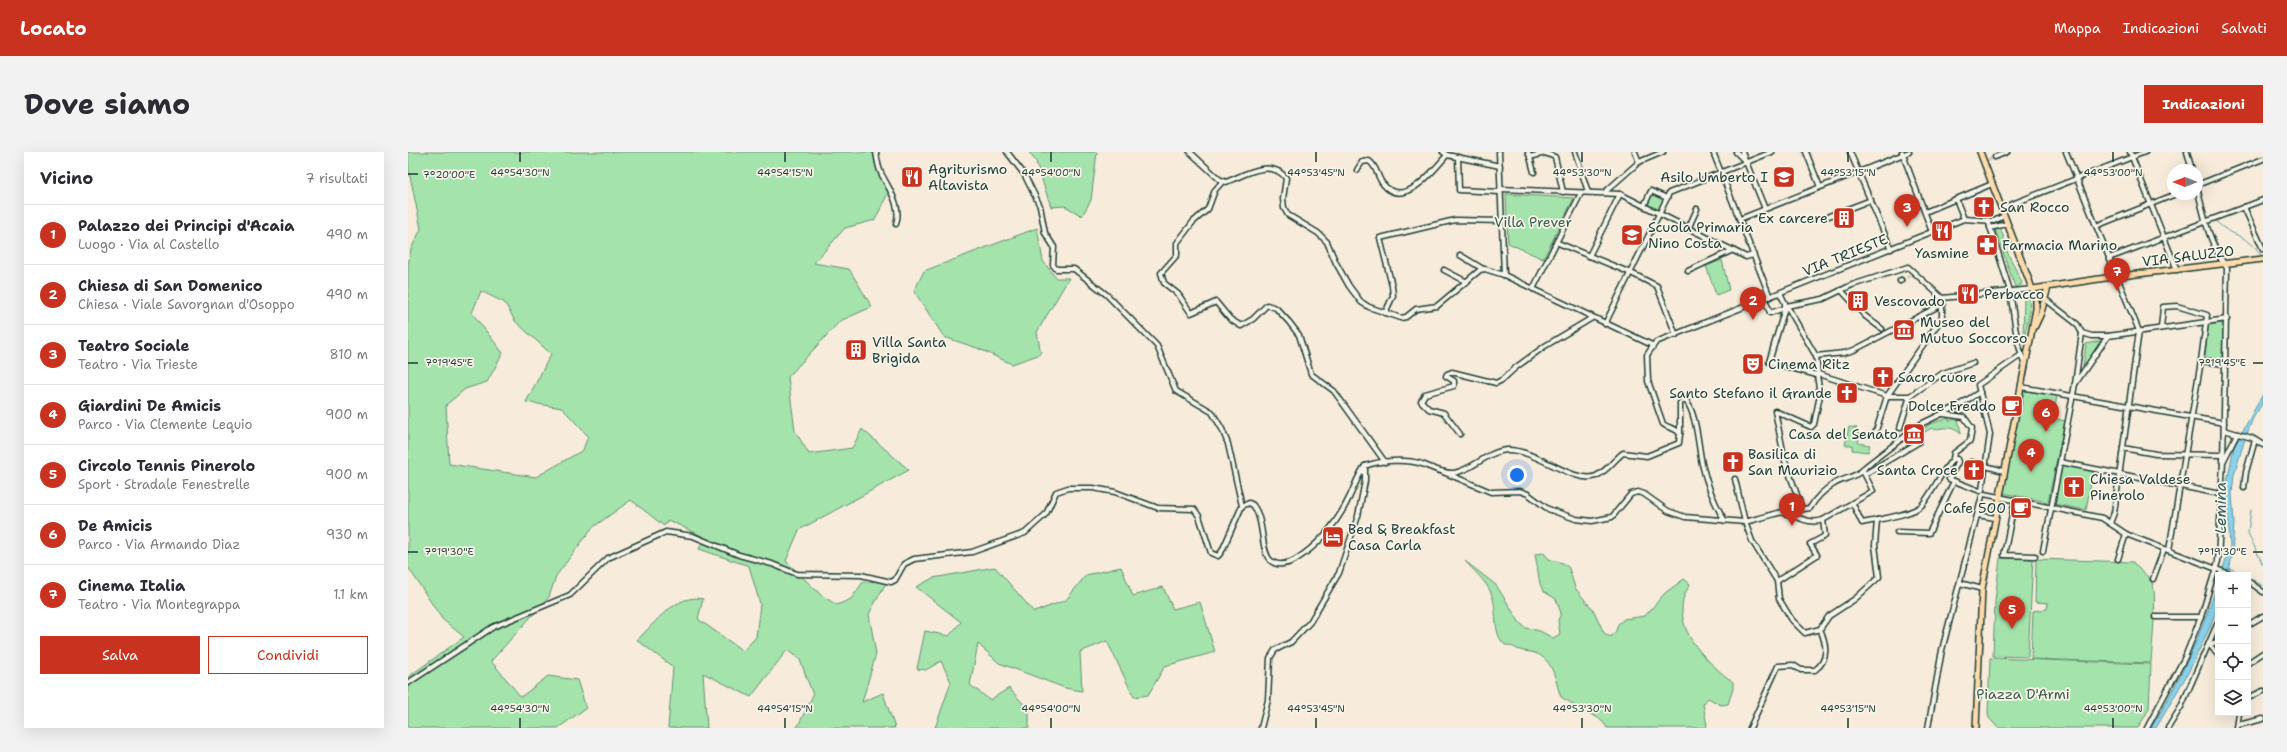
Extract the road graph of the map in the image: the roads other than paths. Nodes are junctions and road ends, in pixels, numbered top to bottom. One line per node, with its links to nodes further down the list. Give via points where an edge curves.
1 (876, 152): 69 (street, via 880,172 896,203)
2 (1007, 152): 167 (street, via 1024,174 1040,206 1045,233 1054,247 1053,265 1056,270 1074,269 1107,295 1157,346 1176,391 1212,412 1228,444)
3 (1190, 152): 37 (street)
4 (1499, 152): 31 (street)
5 (1575, 152): 44 (street)
6 (1635, 152): 28 (street)
7 (1663, 152): 28 (street)
8 (1713, 152): 34 (street)
9 (1736, 152): 29 (street)
10 (1742, 152): 29 (street)
11 (1772, 152): 29 (street)
12 (1806, 152): 40 (street)
13 (1850, 152): 35 (street)
14 (1908, 152): 22 (street)
15 (1980, 152): 39 (main road, via 1986,161)
16 (2007, 152): 24 (street)
17 (2066, 152): 36 (street)
18 (2130, 152): 25 (street)
19 (2145, 152): 25 (street)
20 (2187, 152): 30 (street)
21 (1445, 153): 26 (street); 32 (street, via 1416,186 1399,193 1385,186 1373,163 1362,162)
22 (1903, 153): 35 (street); 59 (street)
23 (1529, 154): 33 (street); 42 (street, via 1545,153 1555,157)
24 (1995, 157)
25 (2132, 157): 36 (street); 53 (street)
26 (1458, 158): 31 (street); 41 (street, via 1459,190)
27 (2263, 158): 38 (street)
28 (1639, 162): 45 (street)
29 (1746, 162): 34 (street); 58 (street)
30 (2190, 164)
31 (1500, 166): 41 (street)
32 (1357, 170)
33 (1534, 172)
34 (1721, 172): 47 (street, via 1669,193); 63 (street)
35 (1859, 172): 40 (street); 50 (street)
36 (2077, 178): 56 (street); 71 (street)
37 (1223, 181): 105 (street, via 1261,169 1282,172 1286,178 1284,208 1288,215 1318,233 1327,242 1336,263 1361,302); 149 (street, via 1215,190 1208,209 1193,222 1177,243 1177,255 1161,273 1164,283 1178,294 1191,313 1216,302 1230,319 1241,326 1268,305 1276,308 1301,340 1303,354 1311,374 1334,392)
38 (2203, 183)
39 (1992, 184): 49 (street); 56 (main road)
40 (1820, 187): 58 (street)
41 (1500, 190): 42 (street); 66 (street)
42 (1563, 192): 43 (street)
43 (1581, 192): 44 (street); 76 (street)
44 (1588, 192): 45 (street)
45 (1605, 192): 46 (street)
46 (1620, 194): 54 (street); 82 (street)
47 (1666, 198): 54 (street, via 1651,191); 60 (street)
48 (2167, 198): 53 (street)
49 (1956, 199): 59 (street); 64 (street)
50 (1871, 200): 61 (street); 77 (street)
51 (2200, 200): 68 (street)
52 (2263, 200): 55 (street)
53 (2151, 204): 71 (street); 75 (street)
54 (1644, 206): 60 (street)
55 (2244, 207): 68 (street); 78 (street)
56 (2002, 208): 62 (main road)
57 (1697, 209): 73 (street)
58 (1765, 209): 63 (street)
59 (1925, 212): 74 (street)
60 (1660, 214): 73 (street); 90 (street)
61 (1830, 216)
62 (2004, 216): 67 (street); 70 (main road)
63 (1740, 219): 81 (street)
64 (1964, 219): 65 (street); 74 (street, VIA TRIESTE)
65 (1988, 220): 67 (street); 72 (street)
66 (1501, 221): 91 (street); 105 (street, via 1452,221 1380,238 1393,296)
67 (1994, 221): 72 (street)
68 (2205, 223): 75 (street); 85 (street)
69 (896, 224)
70 (2007, 224): 72 (street); 96 (main road)
71 (2096, 226): 83 (street)
72 (1990, 228): 98 (street)
73 (1688, 229): 79 (street)
74 (1932, 232): 77 (street, VIA TRIESTE)
75 (2165, 237): 83 (street); 88 (street)
76 (1558, 243): 82 (street); 95 (street)
77 (1890, 249): 99 (street, VIA TRIESTE)
78 (2263, 249)
79 (1733, 250): 81 (street, via 1746,257); 89 (street)
80 (1460, 255): 86 (street)
81 (1753, 255): 101 (street)
82 (1589, 256): 90 (street)
83 (2109, 258): 92 (street)
84 (2263, 259): 85 (main road, VIA SALUZZO)
85 (2224, 264): 88 (main road, VIA SALUZZO); 107 (street, via 2227,268)
86 (1483, 269): 91 (street); 93 (street)
87 (1444, 270): 93 (street)
88 (2177, 270): 92 (main road, VIA SALUZZO)
89 (1688, 271)
90 (1630, 272): 109 (street); 115 (street, via 1659,288)
91 (1504, 275): 95 (street)
92 (2117, 276): 94 (main road, VIA SALUZZO); 112 (street)
93 (1467, 282): 105 (street, via 1437,306 1416,309 1406,317)
94 (2048, 287): 96 (main road, VIA SALUZZO); 102 (main road)
95 (1533, 289): 106 (street)
96 (2033, 289): 98 (street); 113 (main road, via 2036,309)
97 (1841, 290): 100 (street, via 1908,267); 104 (street, via 1823,299); 111 (street)
98 (2010, 291): 100 (street); 118 (street)
99 (1780, 293): 101 (street, VIA TRIESTE); 104 (street)
100 (1942, 298): 103 (street)
101 (1766, 299): 104 (street, via 1770,313); 115 (street, VIA TRIESTE)
102 (2045, 299): 113 (main road); 114 (street, via 2077,324)
103 (1943, 304): 119 (street, via 1854,350); 128 (street, via 1942,318)
104 (1785, 307): 119 (street, via 1788,308); 124 (street, via 1769,362)
105 (1385, 313)
106 (1592, 318): 109 (street); 138 (street, via 1528,358 1496,383 1452,372 1447,374 1448,379 1454,381 1454,386 1425,394 1421,401 1429,409 1444,413)
107 (2227, 319): 108 (street); 122 (street)
108 (2207, 322): 110 (street); 110 (street, via 2207,315 2177,306 2163,307); 120 (street)
109 (1605, 324): 117 (street)
110 (2161, 328): 112 (street)
111 (1882, 329)
112 (2139, 331): 116 (street); 131 (street)
113 (2032, 332): 123 (main road)
114 (2082, 333): 116 (street); 125 (street)
115 (1676, 335): 117 (street, VIA TRIESTE)
116 (2108, 336): 125 (street)
117 (1652, 345): 139 (street, via 1646,361 1649,388 1663,424 1666,428 1674,428)
118 (2021, 355): 123 (street); 127 (street, via 1978,384)
119 (1816, 356): 124 (street)
120 (2201, 360): 122 (street); 133 (street)
121 (1973, 363): 129 (street, via 1943,373)
122 (2226, 364): 134 (street)
123 (2025, 367): 126 (main road)
124 (1817, 374): 128 (street); 169 (street, via 1820,395 1814,424 1811,427 1774,411 1785,461)
125 (2075, 384): 130 (street)
126 (2021, 387): 130 (street); 155 (main road)
127 (1980, 392): 132 (street); 153 (street, via 1990,434)
128 (1887, 396): 129 (street); 140 (street)
129 (1910, 396): 135 (street)
130 (2072, 397): 131 (street); 151 (street)
131 (2129, 407): 133 (street); 144 (street)
132 (1943, 414): 137 (street, via 1921,424); 147 (street, via 1964,417 1972,428 1971,439 1954,453)
133 (2191, 418): 134 (street); 145 (street)
134 (2224, 423): 136 (street)
135 (1900, 428)
136 (2224, 430): 141 (street); 146 (street)
137 (1910, 433): 156 (street, via 1866,466); 156 (street, via 1919,442)
138 (1460, 434)
139 (1680, 434): 154 (street, via 1677,445 1647,456 1623,452 1601,473 1589,478 1573,474 1532,455 1507,450 1454,473); 175 (street, via 1680,402 1685,399 1696,431 1708,484)
140 (1875, 434)
141 (2237, 434): 142 (street); 148 (street)
142 (2253, 439): 143 (street); 161 (street)
143 (2263, 445)
144 (2123, 448): 145 (street, via 2156,454); 157 (street)
145 (2185, 454): 146 (street); 160 (street)
146 (2223, 455): 148 (street)
147 (1953, 459): 159 (street, via 1957,459 1958,462 1949,478); 174 (street, via 1941,472 1921,506 1913,511)
148 (2223, 461): 163 (street)
149 (1385, 462): 152 (street); 154 (street, via 1413,462)
150 (1971, 462): 153 (street)
151 (2060, 462): 157 (street); 168 (street)
152 (1365, 466): 167 (street, via 1348,502 1330,529 1304,554 1286,564 1277,564 1270,559 1254,505 1249,503); 209 (street, via 1365,481 1358,516 1339,573 1310,622 1291,642 1275,650 1270,658 1268,700)
153 (1986, 468): 155 (street); 162 (street)
154 (1438, 470): 175 (street, via 1491,492 1520,491 1548,509 1576,519 1592,521 1612,517 1631,494 1638,492 1668,511 1685,517)
155 (2004, 471): 164 (main road)
156 (1864, 473): 166 (street, via 1873,491); 169 (street, via 1833,485 1814,501 1810,508)
157 (2120, 474): 160 (street); 177 (street)
158 (1735, 479): 176 (street)
159 (1954, 481): 162 (street); 178 (street, via 1929,533)
160 (2180, 486): 163 (street); 180 (street)
161 (2244, 488)
162 (1982, 492): 164 (street); 171 (street)
163 (2220, 494): 184 (street)
164 (1999, 497): 165 (street); 172 (main road)
165 (2015, 500): 168 (street); 182 (street, via 2004,555)
166 (1853, 504): 173 (street); 174 (street, via 1862,523)
167 (1242, 506): 203 (street, via 1218,556 1211,553 1199,516 1194,509 1158,508 1115,492 1068,488 1056,492 1046,514 1026,533 972,552 914,559 904,564 895,580 891,582 854,575 797,574 739,555 693,536 666,532 608,558 570,596 493,627)
168 (2051, 507): 177 (street, via 2097,517); 181 (street)
169 (1802, 509): 170 (street)
170 (1783, 512): 173 (street, via 1804,521); 176 (street)
171 (1978, 514): 172 (street); 188 (street)
172 (1995, 518): 190 (main road)
173 (1822, 520): 187 (street, via 1825,536 1810,544 1817,555)
174 (1877, 520): 197 (street, via 1875,545 1880,577 1855,600 1830,616)
175 (1725, 521): 176 (street)
176 (1745, 522): 187 (street, via 1752,541)
177 (2110, 524): 179 (street)
178 (1897, 532)
179 (2126, 534): 180 (street); 183 (street)
180 (2166, 550): 184 (street); 186 (street)
181 (2043, 551)
182 (2035, 556)
183 (2118, 559)
184 (2216, 568): 185 (street); 194 (street)
185 (2225, 572)
186 (2153, 579)
187 (1776, 581): 197 (street, via 1779,599 1792,620 1807,634)
188 (1960, 583): 190 (street); 211 (street, via 1942,650)
189 (2251, 583): 191 (street)
190 (1982, 589): 212 (main road)
191 (2263, 592)
192 (2263, 616): 195 (street)
193 (2155, 617): 194 (street)
194 (2201, 617): 213 (street, via 2176,676)
195 (2251, 623)
196 (2215, 629): 199 (street)
197 (1820, 630): 210 (street, via 1826,654 1823,662 1815,670 1801,670 1793,665 1778,666)
198 (2215, 643): 199 (street)
199 (2209, 644): 200 (street); 214 (street, via 2181,707)
200 (2215, 651)
201 (2263, 653): 202 (street)
202 (2251, 660)
203 (408, 683)
204 (2263, 691): 205 (street)
205 (2251, 697)
206 (2239, 716): 208 (street)
207 (2263, 719): 208 (street)
208 (2238, 727)
209 (1261, 728)
210 (1750, 728)
211 (1928, 728)
212 (1976, 728)
213 (2147, 728)
214 (2168, 728)

